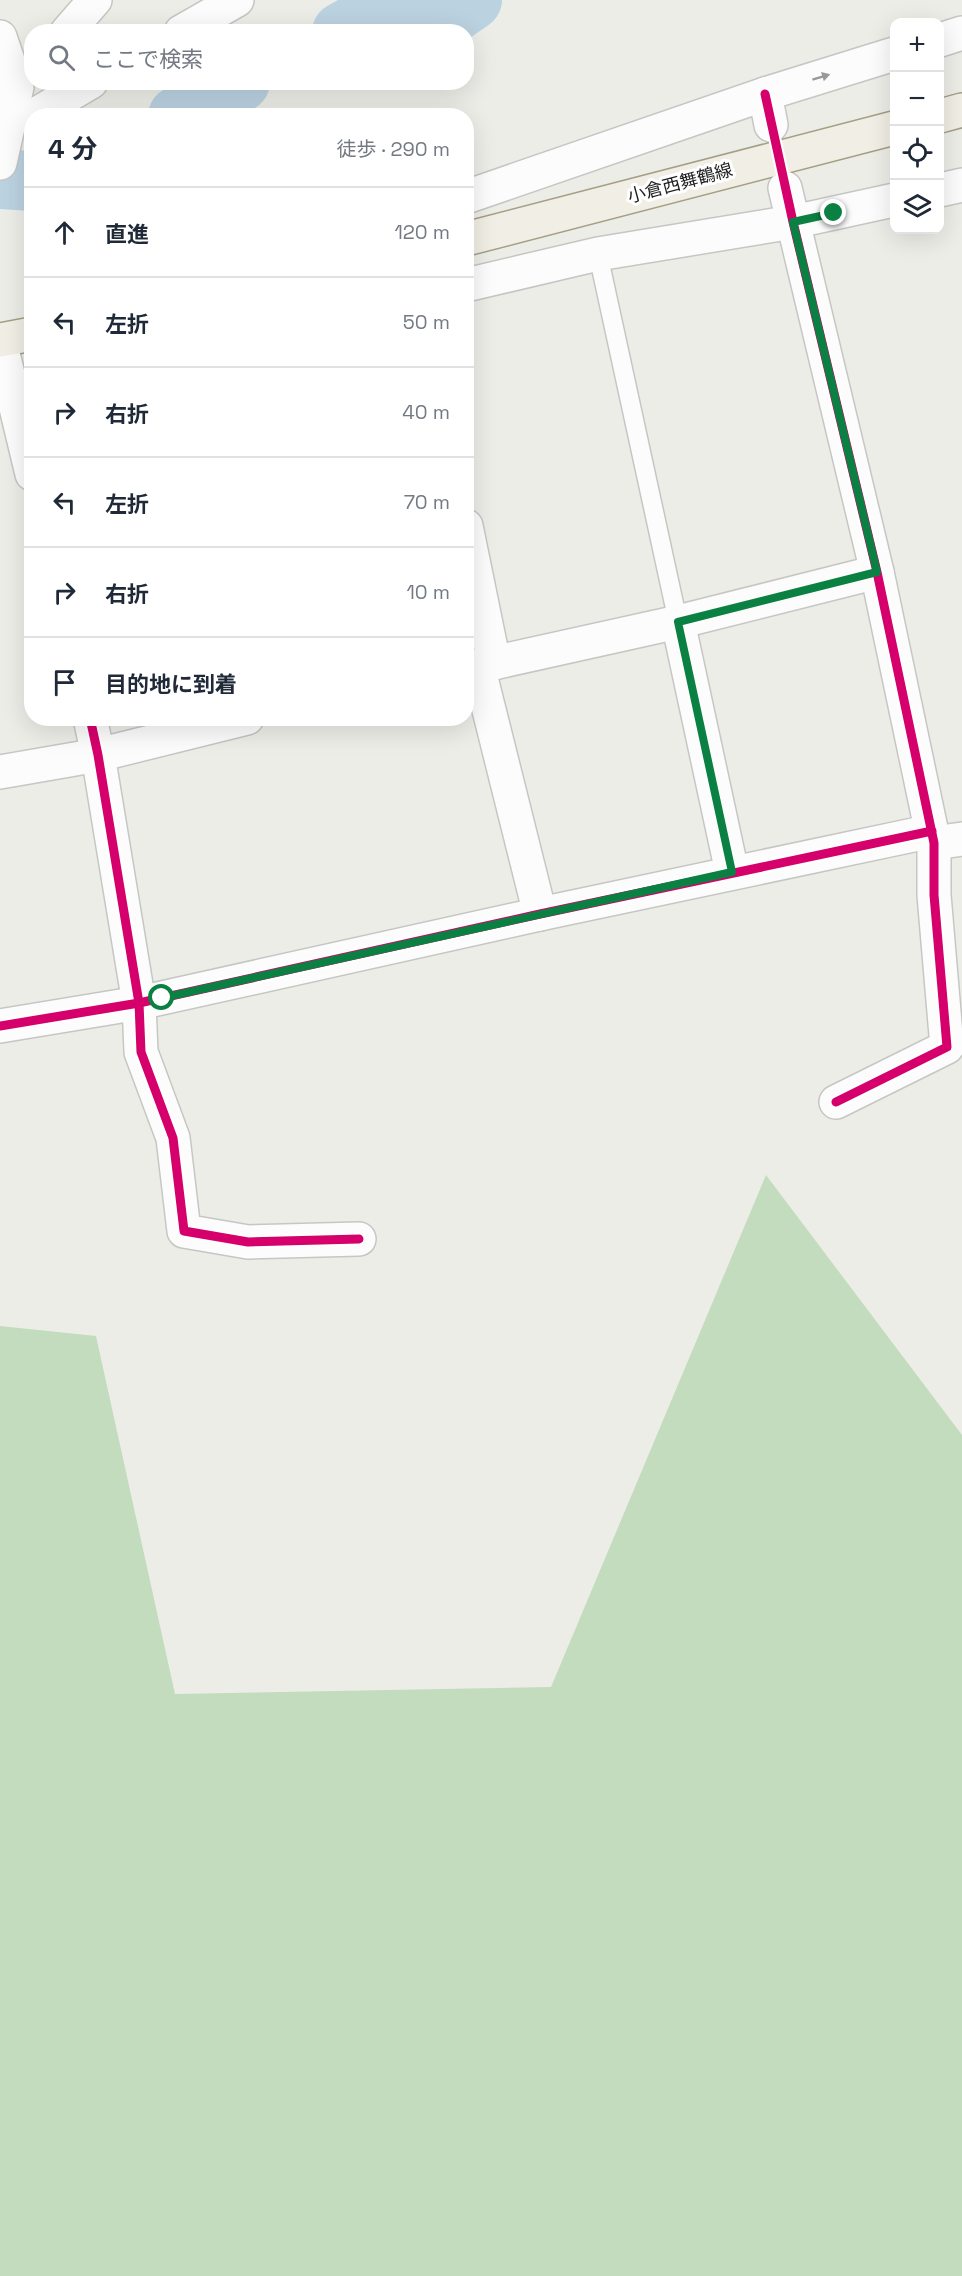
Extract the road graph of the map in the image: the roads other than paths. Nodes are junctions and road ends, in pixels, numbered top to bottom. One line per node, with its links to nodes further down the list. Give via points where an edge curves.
1 (95, 0): 3 (street)
2 (237, 0): 4 (street)
3 (74, 24)
4 (196, 24)
5 (962, 33): 7 (street)
6 (0, 37): 9 (street)
7 (944, 38)
8 (890, 56): 20 (street, one-way to 8, via 768,110)
9 (24, 79): 14 (street)
10 (77, 90): 11 (street)
11 (45, 108)
12 (962, 110): 13 (main road)
13 (944, 115)
14 (24, 120): 16 (street)
15 (890, 129): 23 (main road, 小倉西舞鶴線)
16 (0, 163)
17 (962, 185): 19 (street)
18 (785, 188): 22 (street)
19 (944, 189)
20 (474, 194)
21 (890, 201): 22 (street)
22 (793, 222): 24 (street); 29 (street)
23 (474, 237)
24 (598, 254): 25 (street); 31 (lane)
25 (474, 283)
26 (24, 336): 27 (main road)
27 (0, 340): 28 (street)
28 (24, 440)
29 (877, 572): 31 (street); 37 (street)
30 (474, 606): 32 (street)
31 (678, 622): 32 (street); 38 (street)
32 (480, 666): 39 (street)
33 (92, 726): 35 (street)
34 (215, 726): 35 (street)
35 (98, 755): 36 (street); 40 (street)
36 (0, 772)
37 (943, 838): 38 (street); 42 (street, via 934,896 946,1047)
38 (732, 872): 39 (street)
39 (540, 914): 40 (street)
40 (140, 1003): 41 (street); 43 (street, via 141,1052 173,1138 184,1231 248,1242)
41 (0, 1026)
42 (836, 1102)
43 (359, 1239)

